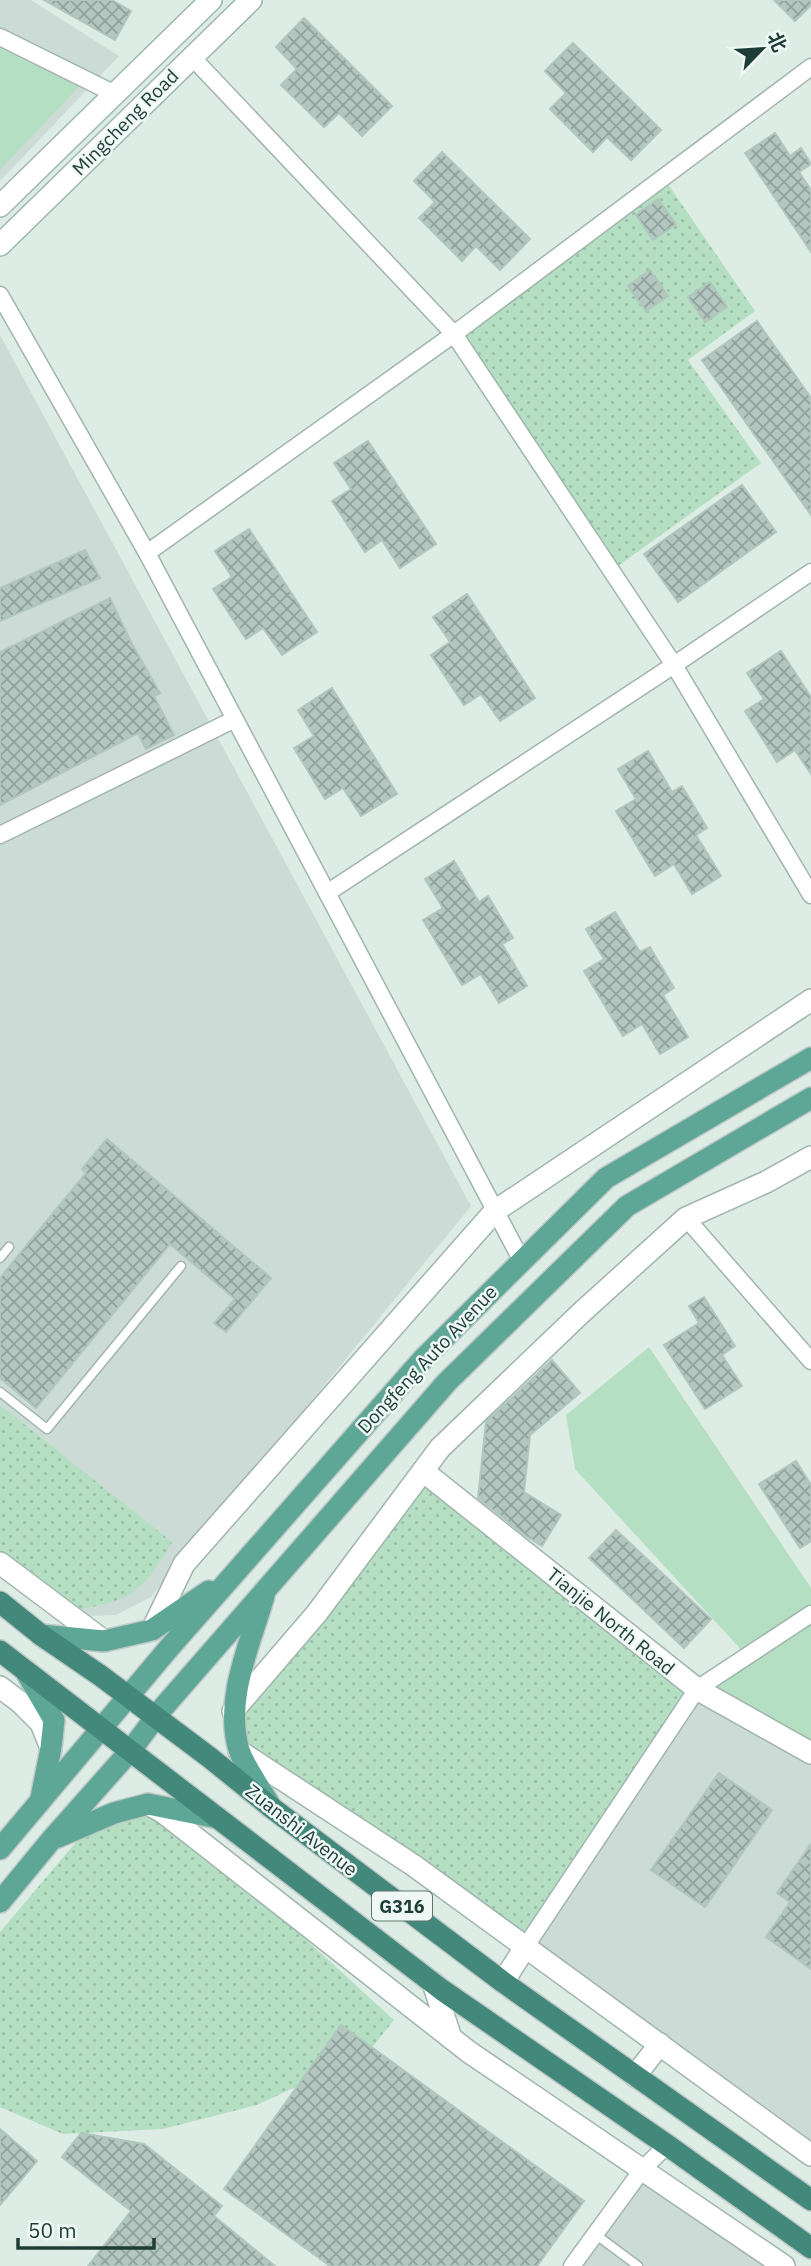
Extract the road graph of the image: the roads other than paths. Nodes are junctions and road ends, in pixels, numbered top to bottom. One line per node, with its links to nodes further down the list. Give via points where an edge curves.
1 (211, 0): 6 (street, Mingcheng Road)
2 (251, 0): 4 (street, Mingcheng Road)
3 (0, 37): 6 (street)
4 (191, 56): 8 (street, Mingcheng Road); 10 (street)
5 (811, 67): 10 (street)
6 (115, 94): 7 (street, Mingcheng Road)
7 (0, 206)
8 (0, 245)
9 (0, 295): 11 (street)
10 (454, 334): 11 (street); 13 (street)
11 (147, 553): 14 (street)
12 (811, 572): 13 (street)
13 (674, 665): 16 (street); 17 (street)
14 (235, 719): 15 (street); 16 (street)
15 (0, 835)
16 (327, 893): 22 (street)
17 (811, 895)
18 (811, 1000): 22 (street)
19 (811, 1058): 26 (main road, Dongfeng Auto Avenue, via 606,1178)
20 (811, 1098): 33 (main road, Dongfeng Auto Avenue, via 627,1206 447,1382)
21 (811, 1157): 23 (street)
22 (495, 1211): 26 (street); 36 (street, via 184,1564)
23 (686, 1218): 28 (street); 30 (street, via 440,1448)
24 (9, 1247): 25 (lane)
25 (0, 1258)
26 (522, 1261): 32 (main road, Dongfeng Auto Avenue, via 423,1359)
27 (181, 1266): 29 (lane, via 47,1429)
28 (810, 1357)
29 (0, 1392)
30 (423, 1471): 42 (street, Tianjie North Road); 44 (street, via 317,1613)
31 (0, 1563): 38 (street)
32 (234, 1574): 36 (main road); 43 (main road, Dongfeng Auto Avenue)
33 (266, 1591): 44 (main road); 45 (main road, Dongfeng Auto Avenue)
34 (0, 1602): 37 (highway, Zuanshi Avenue / G316)
35 (811, 1614): 42 (street)
36 (152, 1630): 38 (main road)
37 (41, 1635): 38 (main road); 43 (highway, Zuanshi Avenue / G316)
38 (104, 1641)
39 (0, 1651): 40 (highway, G316)
40 (26, 1672): 46 (highway, G316); 47 (main road, via 54,1720)
41 (0, 1687): 47 (street, via 41,1723)
42 (697, 1689): 50 (street, Tianjie North Road); 58 (street)
43 (129, 1696): 45 (highway, Zuanshi Avenue / G316); 46 (main road, Dongfeng Auto Avenue)
44 (233, 1711): 49 (main road)
45 (155, 1717): 48 (main road, Dongfeng Auto Avenue); 53 (highway, Zuanshi Avenue / G316)
46 (102, 1728): 48 (highway, G316); 51 (main road, Dongfeng Auto Avenue)
47 (51, 1748): 51 (main road)
48 (131, 1750): 54 (highway, G316); 55 (main road, Dongfeng Auto Avenue)
49 (239, 1751): 53 (main road); 58 (street)
50 (811, 1753)
51 (40, 1800): 56 (main road, Dongfeng Auto Avenue)
52 (148, 1804): 54 (main road); 55 (main road); 61 (street)
53 (272, 1808): 59 (highway, Zuanshi Avenue / G316)
54 (218, 1818): 60 (highway, G316)
55 (52, 1839): 57 (main road, Dongfeng Auto Avenue)
56 (0, 1849)
57 (0, 1902)
58 (526, 1946): 59 (street); 62 (street)
59 (503, 1982): 63 (highway, Zuanshi Avenue / G316)
60 (433, 1983): 61 (street); 64 (highway, G316)
61 (451, 2038): 66 (street)
62 (660, 2044): 63 (street); 65 (street)
63 (635, 2076): 67 (highway, Zuanshi Avenue / G316)
64 (667, 2145): 66 (street); 69 (highway, G316)
65 (811, 2155)
66 (642, 2170): 68 (street); 72 (street)
67 (811, 2200)
68 (595, 2234): 70 (street); 71 (lane)
69 (811, 2248)
70 (572, 2266)
71 (638, 2266)
72 (784, 2266)

